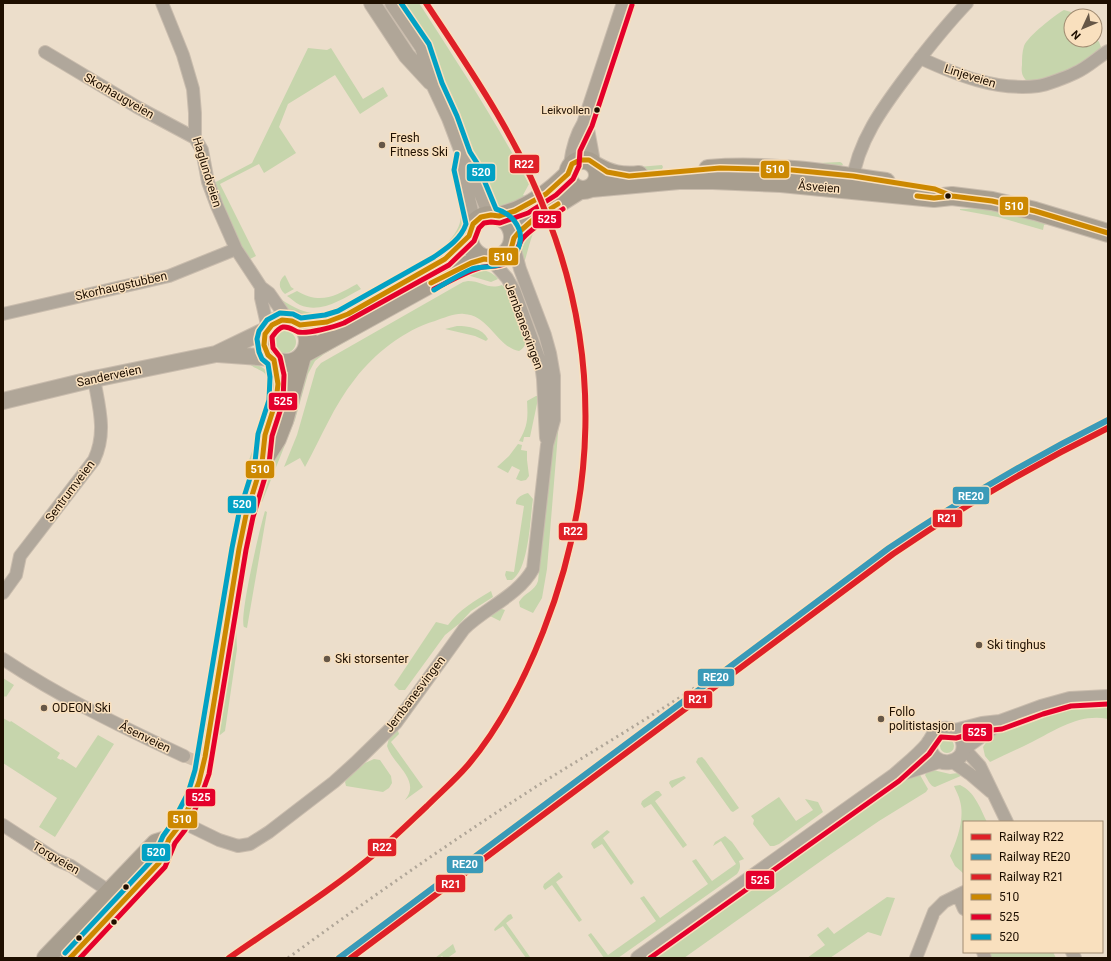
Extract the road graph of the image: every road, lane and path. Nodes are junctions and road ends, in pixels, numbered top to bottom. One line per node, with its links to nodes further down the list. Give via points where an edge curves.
1 (162, 3): 11 (street, Haglundveien, via 183,55 193,89)
2 (372, 3): 9 (main road, via 407,56)
3 (393, 3): 9 (main road, via 423,48)
4 (625, 3): 10 (main road)
5 (967, 3): 8 (street, via 948,22)
6 (1108, 51): 8 (street, Linjeveien, via 1076,73 1039,86 1017,87 987,84 947,71)
7 (45, 52): 11 (street, Skorhaugveien)
8 (920, 58): 15 (street, via 869,132 856,162)
9 (435, 86): 12 (main road)
10 (585, 124): 13 (main road); 14 (main road, via 579,133)
11 (195, 138): 21 (street, Haglundveien, via 202,150 208,182)
12 (464, 155): 17 (main road); 18 (main road, via 462,177)
13 (594, 164): 14 (main road, via 583,159 577,160); 15 (main road, Åsveien, via 607,172 629,176 720,168 761,168 813,171); 16 (main road, via 597,180)
14 (570, 169): 16 (main road, via 568,178 572,186); 17 (main road, via 552,190 525,207)
15 (853, 183): 16 (main road, Åsveien, via 713,180); 19 (main road, Åsveien, via 935,189 952,196 1014,206)
16 (586, 189): 20 (main road, via 534,219)
17 (495, 216): 18 (main road, via 481,217); 20 (main road, via 510,225)
18 (471, 230): 22 (main road, via 470,243 473,250 478,256); 25 (main road, via 452,253 438,263 348,314 327,322)
19 (1108, 233)
20 (513, 241): 22 (main road, via 503,257); 32 (street, Jernbanesvingen, via 520,269 550,353 554,376 554,420)
21 (236, 249): 23 (street, Haglundveien); 24 (street, Skorhaugstubben, via 169,276)
22 (488, 259): 28 (main road, via 461,267); 32 (street, Jernbanesvingen, via 507,278 514,290 541,364)
23 (261, 288): 25 (street, Haglundveien, via 269,293); 26 (street, Haglundveien)
24 (3, 314)
25 (294, 322): 26 (main road, via 277,322); 28 (main road, via 307,335 307,347)
26 (268, 329): 27 (main road, Sanderveien); 29 (main road, via 264,345)
27 (216, 354): 29 (main road, Sanderveien); 30 (main road, Sanderveien)
28 (303, 355): 29 (main road, via 292,363 280,363); 33 (main road, via 282,427)
29 (273, 359): 33 (main road, via 277,392 265,435)
30 (94, 379): 31 (main road, Sanderveien); 34 (street, Sentrumveien, via 102,422 99,451 20,556 16,575)
31 (3, 401)
32 (547, 445): 49 (street, Jernbanesvingen, via 533,569 519,588 474,619 464,630 396,723 334,782 250,844 238,846 225,842)
33 (262, 463): 41 (main road, via 246,515 239,549)
34 (3, 592)
35 (3, 659): 42 (street, Åsenveien, via 83,707)
36 (1108, 697): 37 (street, via 1085,697 1054,703)
37 (1000, 722): 38 (street); 40 (street)
38 (955, 731): 39 (street, via 946,728 938,730); 40 (street, via 963,740)
39 (929, 742): 43 (street, via 931,753); 45 (street)
40 (963, 749): 44 (street); 47 (street, via 980,766)
41 (206, 751)
42 (184, 756)
43 (939, 761): 44 (street); 45 (street)
44 (953, 762): 47 (street)
45 (895, 776): 57 (street)
46 (196, 790): 49 (main road)
47 (992, 793): 48 (street)
48 (1006, 821)
49 (182, 822): 51 (main road)
50 (3, 825): 52 (street, Torgveien)
51 (170, 839): 52 (main road, via 156,843); 56 (main road, via 159,863)
52 (109, 891): 55 (main road)
53 (961, 894): 54 (street); 58 (street, via 944,902 934,912)
54 (963, 904)
55 (46, 958)
56 (70, 958)
57 (638, 958)
58 (916, 958)

